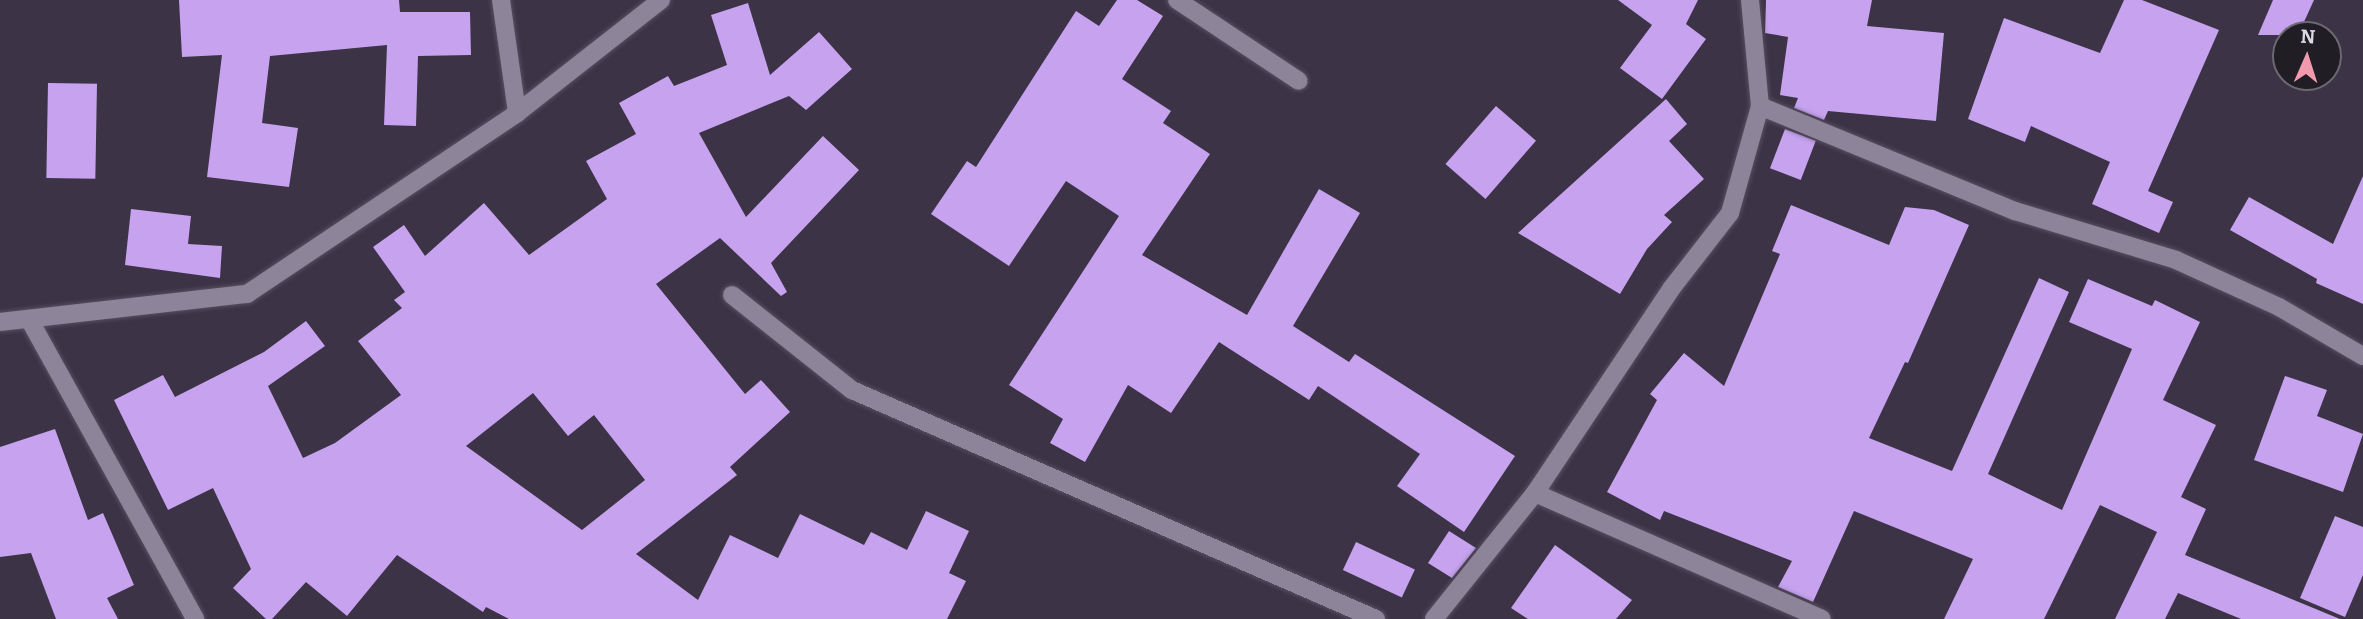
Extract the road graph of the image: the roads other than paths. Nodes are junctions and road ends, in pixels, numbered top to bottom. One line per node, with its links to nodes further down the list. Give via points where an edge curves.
1 (501, 0): 7 (street)
2 (661, 0): 7 (street)
3 (1177, 0): 5 (street)
4 (1750, 0): 6 (street)
5 (1299, 82)
6 (1760, 106): 11 (street, via 2015,211 2176,260 2279,307); 12 (street, via 1730,213 1671,289)
7 (517, 113): 9 (street, via 247,294)
8 (732, 295): 14 (street, via 852,390)
9 (29, 319): 10 (street); 13 (street)
10 (0, 322)
11 (2363, 356)
12 (1535, 493): 15 (street); 16 (street)
13 (195, 619)
14 (1376, 619)
15 (1434, 619)
16 (1822, 619)

